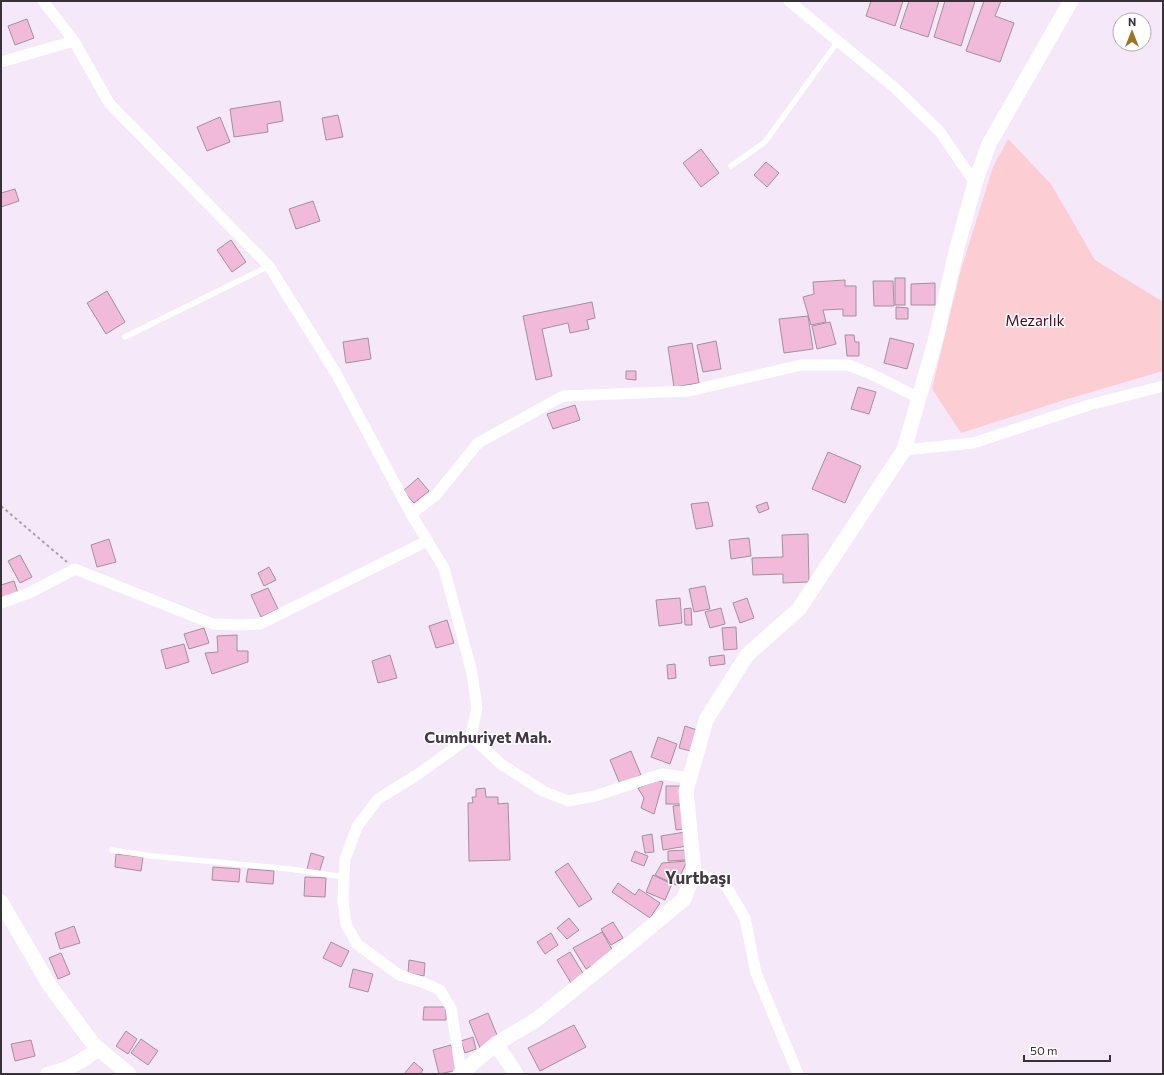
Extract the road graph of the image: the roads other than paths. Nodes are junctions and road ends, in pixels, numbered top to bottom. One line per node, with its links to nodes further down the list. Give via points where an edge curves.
1 (43, 1): 4 (street)
2 (789, 1): 5 (street)
3 (1070, 1): 8 (street, via 989,144)
4 (74, 41): 6 (street); 9 (street, via 109,103)
5 (838, 41): 7 (lane, via 765,142); 8 (street, via 895,88 940,132)
6 (1, 62)
7 (731, 166)
8 (975, 183): 12 (street)
9 (269, 266): 10 (lane); 14 (street, via 337,375)
10 (125, 337)
11 (1163, 386): 13 (street, via 1089,405 973,443)
12 (919, 398): 13 (street); 14 (street, via 848,365 801,365 689,391 563,396 478,443 436,496)
13 (904, 450): 18 (street, via 799,609 747,655 706,720)
14 (410, 514): 15 (street)
15 (427, 541): 16 (street, via 260,624 213,624 75,569 29,593); 17 (street, via 444,568 472,673 477,708)
16 (1, 603)
17 (471, 736): 18 (street, via 501,764 543,792 568,801 595,796 662,774); 21 (street, via 378,798 357,827 345,859)
18 (689, 778): 20 (street, via 686,792)
19 (112, 850): 21 (lane)
20 (694, 872): 23 (street, via 684,899 536,1020); 29 (street, via 725,884 745,918 756,973)
21 (344, 877): 25 (street, via 346,924 357,944 399,975 440,990 451,1008)
22 (1, 902): 24 (street, via 50,986)
23 (496, 1044): 25 (street); 28 (street)
24 (98, 1049): 26 (street, via 66,1070); 27 (street)
25 (460, 1073)
26 (48, 1074)
27 (129, 1074)
28 (516, 1074)
29 (798, 1074)

